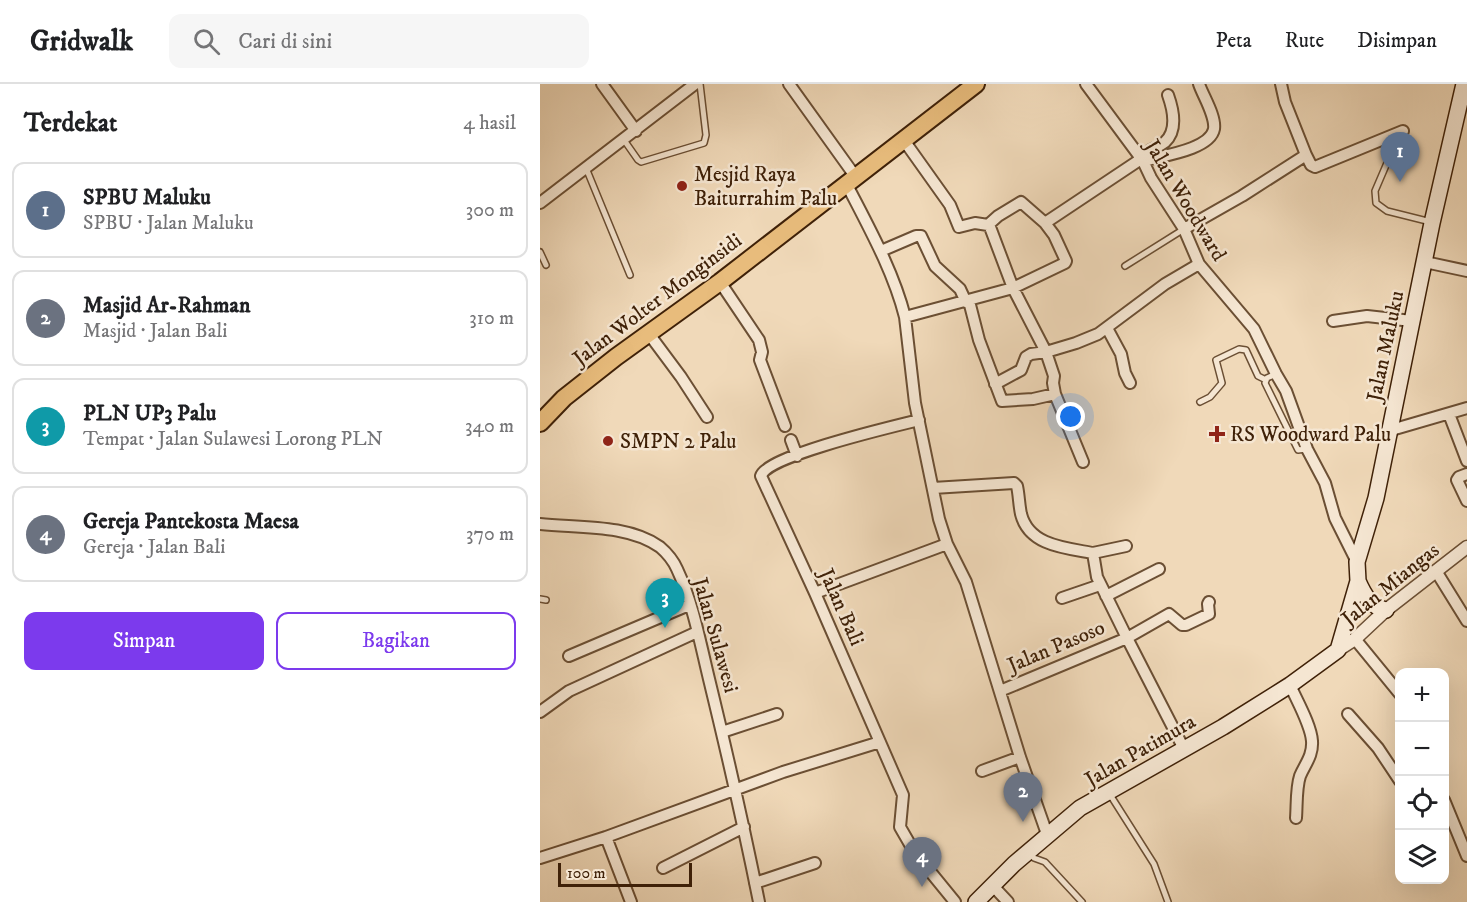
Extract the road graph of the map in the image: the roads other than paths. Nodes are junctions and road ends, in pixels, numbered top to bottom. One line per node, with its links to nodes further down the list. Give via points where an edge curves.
1 (602, 84): 11 (street)
2 (695, 84): 11 (street)
3 (700, 84): 14 (lane, via 704,143 641,162)
4 (789, 84): 19 (street)
5 (976, 84): 13 (highway, Jalan Wolter Monginsidi)
6 (1086, 84): 17 (street, Jalan Woodward)
7 (1199, 84): 17 (street, via 1214,128 1211,136 1198,146)
8 (1281, 84): 15 (street)
9 (1464, 84): 22 (main road, Jalan Maluku)
10 (1168, 95): 17 (street, via 1173,110 1171,132 1164,142 1147,151)
11 (636, 131): 14 (street)
12 (1403, 131): 15 (street, via 1315,167)
13 (903, 139): 19 (highway, Jalan Wolter Monginsidi); 23 (street, via 950,205 958,226)
14 (624, 140): 18 (street)
15 (1306, 156): 24 (street)
16 (1390, 156): 22 (lane, via 1375,191 1378,205)
17 (1142, 160): 21 (street); 24 (street, Jalan Woodward)
18 (586, 168): 20 (street); 32 (lane)
19 (850, 179): 25 (street); 33 (highway, Jalan Wolter Monginsidi)
20 (540, 203)
21 (1045, 223): 23 (street, via 1021,202); 34 (street, via 1066,261)
22 (1432, 223): 27 (main road, Jalan Maluku)
23 (988, 225): 34 (street)
24 (1184, 230): 28 (street, Jalan Woodward); 30 (lane)
25 (880, 251): 35 (street, via 921,236 935,266); 36 (street)
26 (540, 252): 29 (lane)
27 (1425, 262): 31 (street); 38 (main road, Jalan Maluku)
28 (1199, 264): 39 (street); 42 (street, Jalan Woodward, via 1254,329)
29 (546, 265)
30 (1125, 266)
31 (1467, 271)
32 (630, 275)
33 (720, 282): 40 (highway, Jalan Wolter Monginsidi); 53 (street, via 759,340 760,360)
34 (1013, 288): 35 (street); 41 (street)
35 (967, 301): 36 (street); 45 (street)
36 (905, 317): 51 (street)
37 (1334, 321): 38 (street, via 1367,316)
38 (1412, 321): 54 (main road, Jalan Maluku)
39 (1107, 328): 41 (street); 44 (street)
40 (649, 334): 50 (street); 52 (highway, Jalan Wolter Monginsidi, via 564,398)
41 (1046, 352): 45 (street, via 1028,356 1021,370); 46 (street)
42 (1276, 374): 43 (lane); 56 (street, Jalan Woodward)
43 (1266, 380): 47 (lane, via 1258,376 1246,350 1239,349 1216,360 1222,383); 56 (lane, via 1298,450)
44 (1130, 383)
45 (995, 384): 46 (street, via 1004,402)
46 (1055, 394): 59 (street)
47 (1200, 402)
48 (1467, 408): 49 (street)
49 (1449, 414): 54 (street); 58 (street)
50 (707, 417)
51 (919, 420): 57 (street, Jalan Bali); 61 (street)
52 (540, 423)
53 (785, 426)
54 (1388, 431): 68 (main road, Jalan Maluku, via 1376,498)
55 (791, 440): 57 (street)
56 (1307, 449): 68 (street, Jalan Woodward)
57 (797, 456): 73 (street, Jalan Bali, via 766,468 761,476)
58 (1467, 461)
59 (1083, 462)
60 (1467, 474): 62 (street, via 1457,480)
61 (933, 488): 64 (street); 67 (street, via 1014,483 1029,531 1054,546)
62 (1467, 501)
63 (540, 524): 77 (street, Jalan Sulawesi, via 610,530 646,539 671,558)
64 (947, 544): 73 (street); 87 (street, via 966,582)
65 (1126, 546): 67 (street)
66 (1467, 547): 70 (street, Jalan Miangas)
67 (1092, 553): 72 (street, Jalan Pasoso)
68 (1357, 562): 71 (main road, Jalan Maluku)
69 (1158, 569): 74 (street)
70 (1436, 571): 78 (street, Jalan Miangas); 79 (street)
71 (1358, 581): 78 (main road, via 1370,602); 83 (main road, Jalan Maluku)
72 (1100, 585): 74 (street, Jalan Pasoso); 75 (street)
73 (815, 593): 92 (street, Jalan Bali)
74 (1106, 596): 81 (street, Jalan Pasoso)
75 (1062, 598)
76 (1209, 602): 81 (street, Jalan Pasoso, via 1209,614 1186,626 1169,614)
77 (689, 605): 80 (street, Jalan Sulawesi); 84 (street)
78 (1386, 610): 82 (street, Jalan Miangas)
79 (1467, 621)
80 (697, 632): 88 (street, via 569,692); 91 (street, Jalan Sulawesi)
81 (1127, 638): 87 (street, Jalan Pasoso); 93 (street, Jalan Pasoso)
82 (1355, 639): 83 (street, Jalan Miangas); 86 (street)
83 (1338, 650): 85 (main road, Jalan Patimura)
84 (569, 656)
85 (1290, 685): 93 (main road, Jalan Patimura); 100 (street, via 1312,744 1299,782)
86 (1395, 688)
87 (1000, 691): 94 (street)
88 (540, 712)
89 (777, 714): 91 (street)
90 (1348, 714): 96 (street)
91 (722, 732): 97 (street, Jalan Sulawesi)
92 (880, 742): 97 (street); 113 (street, Jalan Bali, via 903,795 900,827 915,853)
93 (1184, 749): 98 (main road, Jalan Patimura)
94 (1020, 757): 95 (street); 102 (street)
95 (982, 771)
96 (1397, 776)
97 (735, 789): 101 (street, Jalan Sulawesi); 103 (street)
98 (1108, 791): 102 (main road, Jalan Patimura); 117 (lane, via 1154,864)
99 (1449, 812): 105 (street)
100 (1296, 818)
101 (744, 827): 108 (street); 109 (street, Jalan Sulawesi)
102 (1047, 834): 104 (main road, Jalan Patimura)
103 (606, 837): 106 (street); 111 (street)
104 (1029, 852): 110 (main road, Jalan Patimura); 116 (lane, via 1045,862)
105 (1467, 856)
106 (540, 858)
107 (814, 863): 109 (street)
108 (663, 868)
109 (755, 883): 112 (street, Jalan Sulawesi)
110 (993, 886): 114 (main road, Jalan Patimura); 115 (street)
111 (631, 902)
112 (759, 902)
113 (955, 902)
114 (976, 902)
115 (1008, 902)
116 (1082, 902)
117 (1168, 902)

